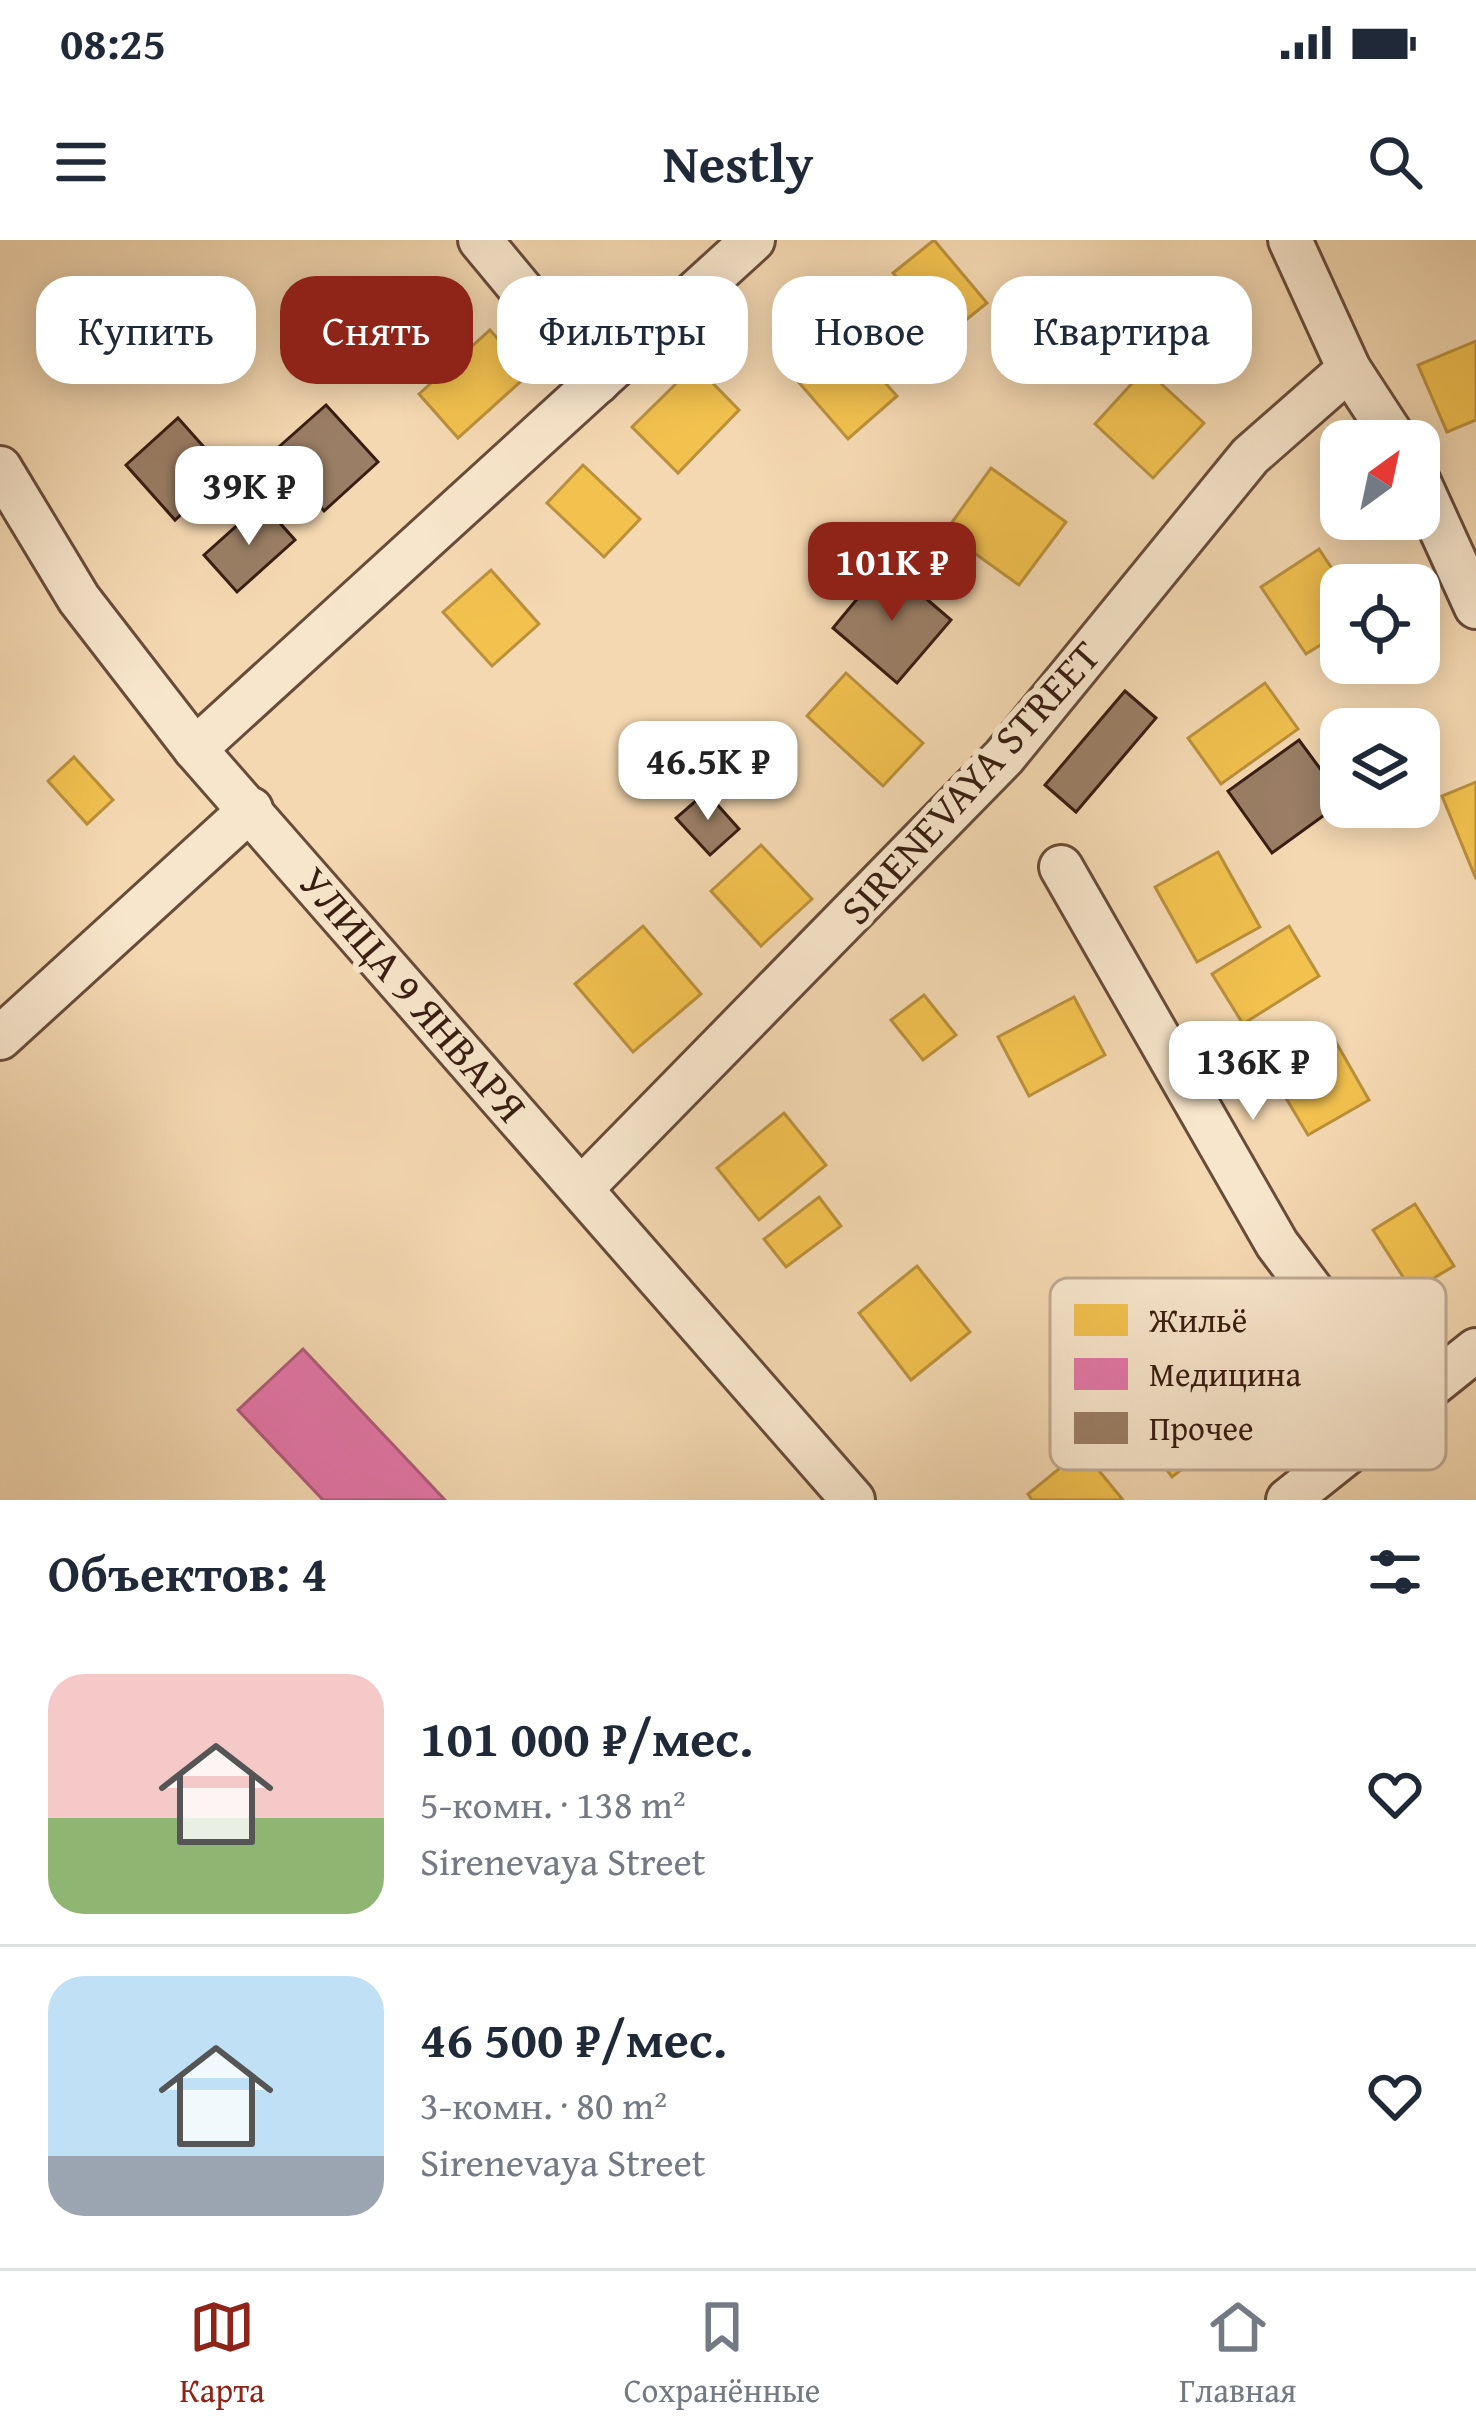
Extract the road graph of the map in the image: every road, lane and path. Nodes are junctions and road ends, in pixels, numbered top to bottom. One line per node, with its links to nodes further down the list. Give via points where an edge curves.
1 (480, 240): 4 (street)
2 (753, 240): 5 (street)
3 (1289, 240): 6 (street)
4 (510, 276)
5 (714, 276)
6 (1349, 369): 8 (street); 16 (street, SIRENEVAYA STREET, via 1250,456 1004,757)
7 (596, 384): 12 (street)
8 (1382, 420)
9 (0, 468): 12 (street, УЛИЦА 9 ЯНВАРЯ, via 79,599)
10 (1440, 528): 11 (street)
11 (1476, 607)
12 (195, 748): 13 (street, УЛИЦА 9 ЯНВАРЯ)
13 (251, 809): 15 (street); 16 (street, УЛИЦА 9 ЯНВАРЯ)
14 (1061, 867): 17 (street)
15 (0, 1038)
16 (582, 1188): 21 (street, УЛИЦА 9 ЯНВАРЯ)
17 (1302, 1278)
18 (1476, 1350): 19 (street)
19 (1446, 1373)
20 (1325, 1470): 22 (street)
21 (854, 1500)
22 (1288, 1500)

